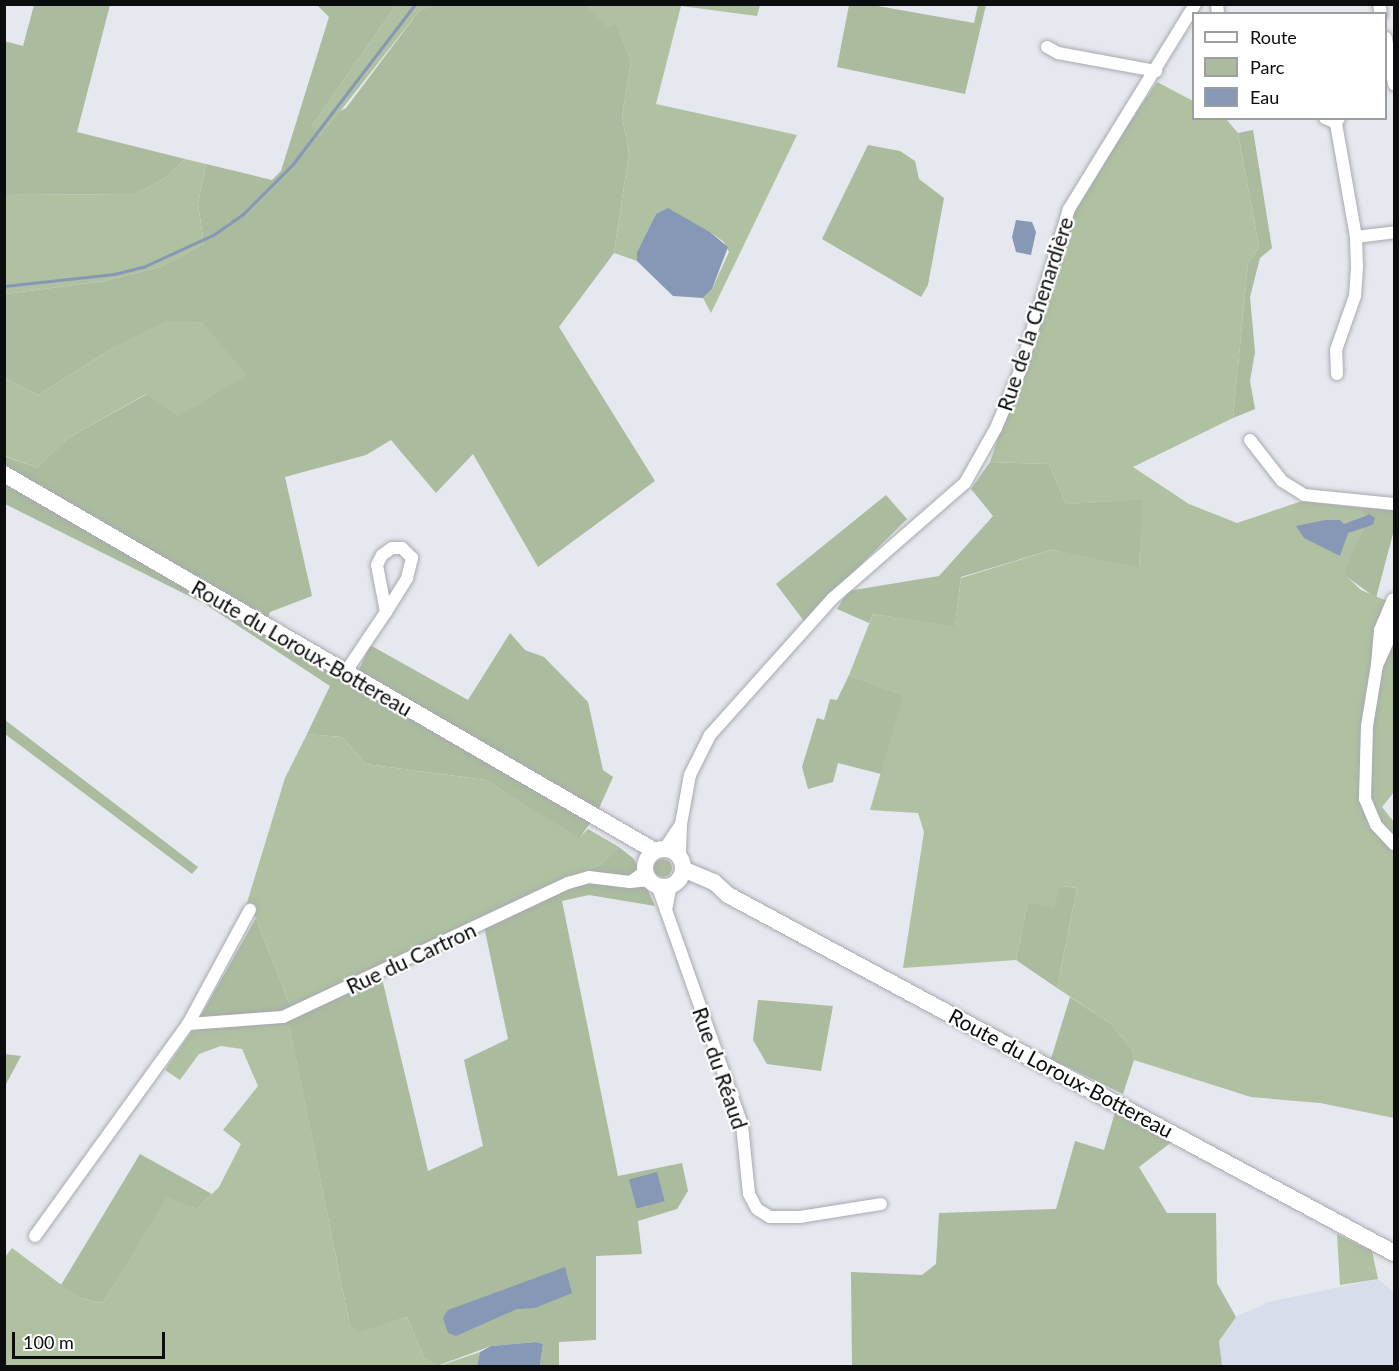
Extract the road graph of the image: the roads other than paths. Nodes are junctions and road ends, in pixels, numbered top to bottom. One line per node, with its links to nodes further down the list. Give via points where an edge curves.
1 (1195, 4): 4 (street, Rue de la Chenardière)
2 (1387, 43): 5 (street)
3 (1047, 47): 4 (street, via 1058,53)
4 (1156, 71): 17 (street, Rue de la Chenardière, via 1069,209 1020,371 996,428 965,483 833,598 710,735 690,775 681,824)
5 (1395, 84)
6 (1333, 120): 8 (street)
7 (1395, 232): 8 (street)
8 (1356, 237): 9 (street, via 1357,282 1336,350)
9 (1337, 374)
10 (1250, 440): 12 (street, via 1282,481 1304,495)
11 (4, 474): 15 (main road, Route du Loroux-Bottereau)
12 (1395, 504)
13 (1394, 597): 16 (street, via 1380,630 1366,737 1365,798 1376,825)
14 (386, 612): 14 (street, via 412,566 409,552 402,548 392,548 377,565); 15 (street)
15 (345, 673): 17 (main road, Route du Loroux-Bottereau, via 599,820)
16 (1395, 844)
17 (663, 869): 19 (street, Rue du Cartron, via 630,882 589,877 568,883 283,1017); 20 (street, Rue du Réaud, via 666,910 742,1125 749,1194 757,1209 770,1216 800,1217); 22 (main road, Route du Loroux-Bottereau, via 714,882 728,895)
18 (250, 910): 19 (street)
19 (188, 1024): 21 (street)
20 (881, 1204)
21 (35, 1236)
22 (1395, 1253)

